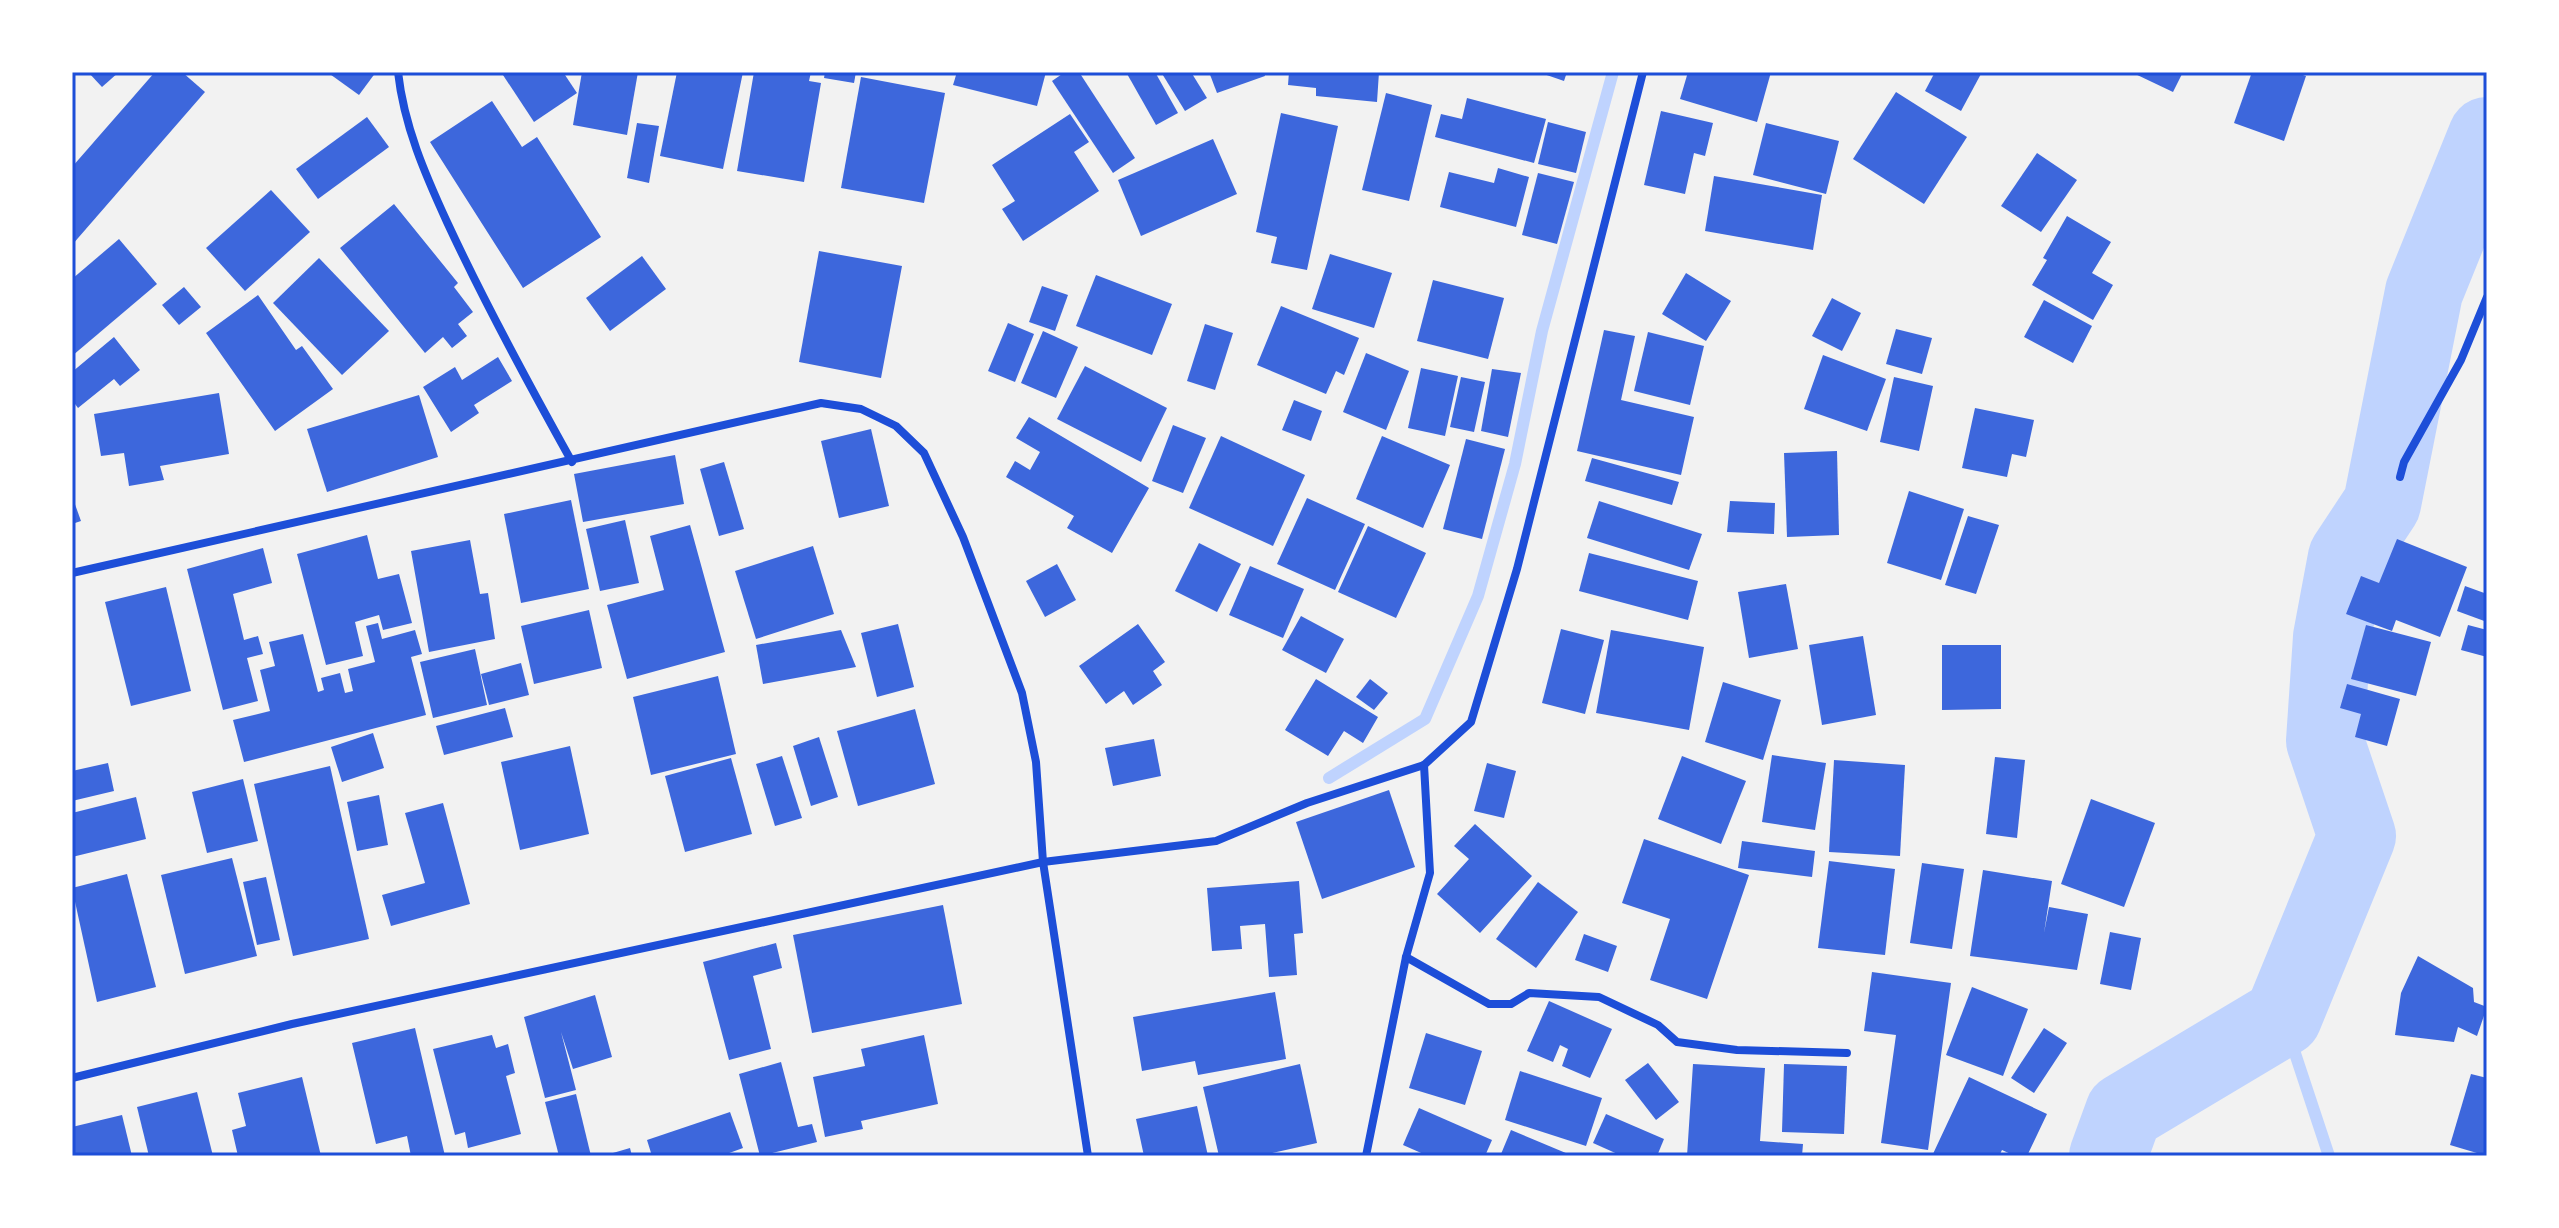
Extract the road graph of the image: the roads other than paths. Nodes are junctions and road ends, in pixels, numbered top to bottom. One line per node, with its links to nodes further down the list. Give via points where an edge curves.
1 (398, 72): 4 (street, via 421,165 473,279)
2 (1643, 72): 7 (street, via 1517,569 1471,722)
3 (2487, 297): 5 (street, via 2461,360)
4 (572, 462): 6 (street); 8 (street, via 821,403 861,409 896,426 924,453 963,537 1022,693 1036,762)
5 (2400, 477)
6 (72, 573)
7 (1424, 765): 8 (street, via 1307,803 1216,841); 9 (street, via 1430,873)
8 (1043, 862): 11 (street, via 292,1024); 12 (street)
9 (1406, 957): 10 (street, via 1489,1004 1511,1004 1529,993 1599,997 1658,1025 1677,1042 1737,1050); 13 (street)
10 (1847, 1053)
11 (72, 1078)
12 (1088, 1156)
13 (1366, 1156)

